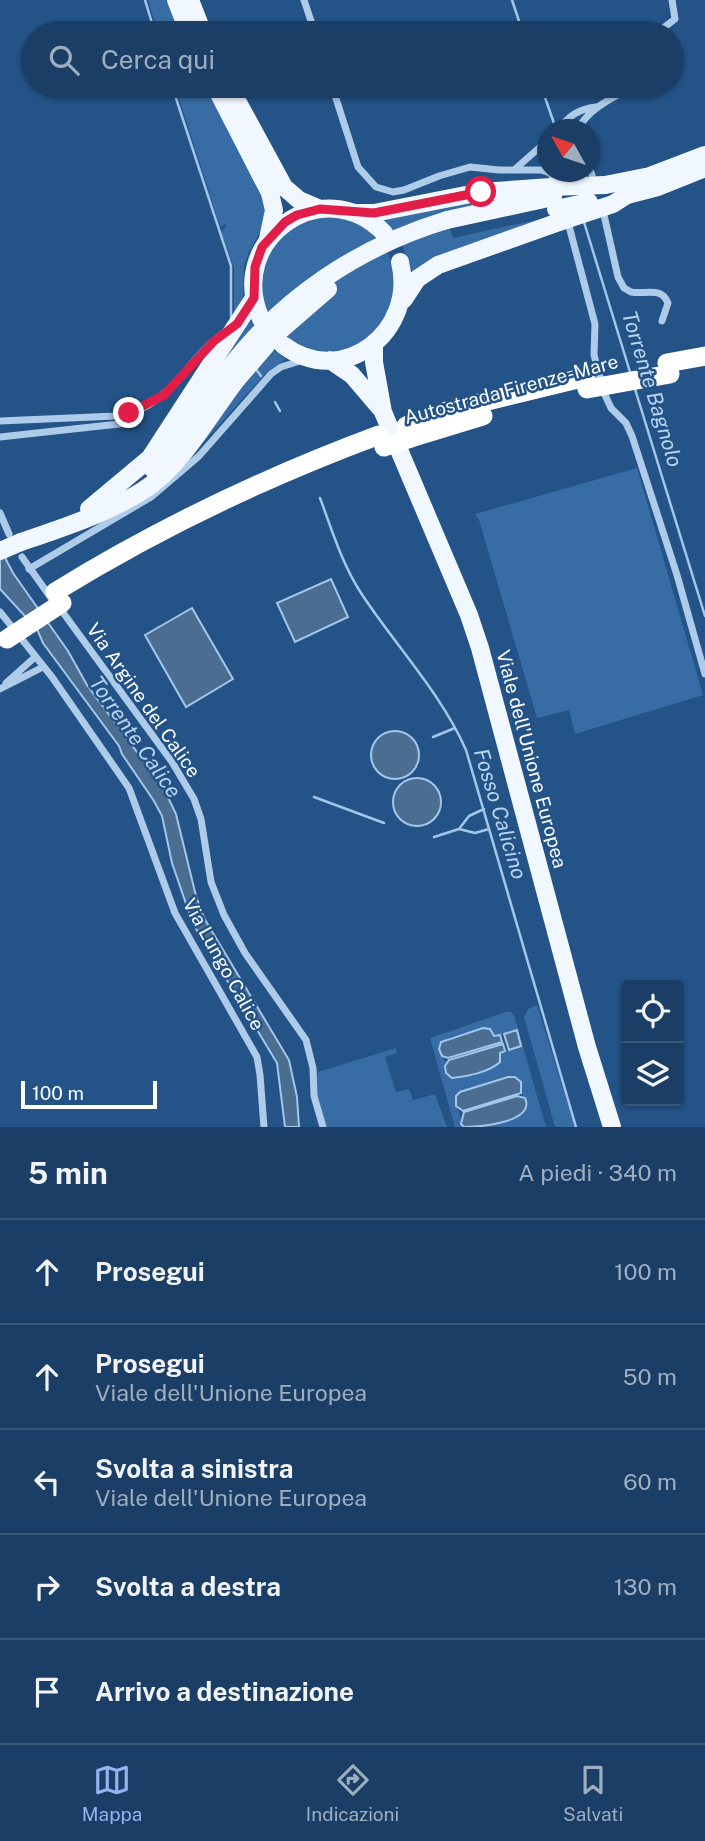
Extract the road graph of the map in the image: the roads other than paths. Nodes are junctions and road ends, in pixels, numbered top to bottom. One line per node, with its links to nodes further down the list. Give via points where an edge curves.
1 (176, 0): 5 (main road)
2 (190, 0): 6 (main road)
3 (304, 0): 7 (street)
4 (673, 0): 8 (street)
5 (184, 21)
6 (198, 21)
7 (311, 21)
8 (672, 21)
9 (221, 98): 27 (main road, via 270,193 274,210)
10 (236, 98): 23 (main road, via 284,187)
11 (336, 98): 19 (street, via 358,167 376,187 404,190 462,168)
12 (612, 98): 13 (street)
13 (596, 107): 14 (street, via 581,108); 15 (street)
14 (566, 119)
15 (583, 119)
16 (537, 150): 19 (street)
17 (705, 155): 20 (main road, via 650,176)
18 (705, 168): 22 (main road, bridge, via 612,204)
19 (514, 170): 22 (street, via 546,170)
20 (600, 176)
21 (587, 182): 22 (main road, bridge)
22 (557, 203): 24 (main road, via 505,189 374,213); 30 (main road, via 427,271); 41 (main road, bridge, via 384,244 315,284 268,323); 57 (street, via 595,324 594,355 605,394 632,436)
23 (320, 209): 24 (main road); 27 (main road, via 297,215)
24 (352, 212): 26 (main road)
25 (604, 215): 32 (street, via 620,282 631,292 663,295 668,308)
26 (384, 233)
27 (268, 239): 29 (main road, via 255,267)
28 (400, 262): 30 (main road)
29 (254, 298): 31 (main road); 33 (main road)
30 (401, 304): 34 (main road, via 391,326)
31 (261, 320)
32 (662, 321)
33 (237, 324): 43 (street, via 214,341 164,395 129,413); 48 (main road, via 150,458)
34 (374, 344): 38 (main road, via 354,355); 42 (main road, Viale dell'Unione Europea)
35 (283, 345): 37 (main road)
36 (705, 356): 39 (highway, Autostrada Firenze-Mare)
37 (311, 358): 38 (main road); 46 (street, via 271,374 199,456)
38 (330, 360): 42 (main road, Viale dell'Unione Europea, via 352,374)
39 (668, 368): 40 (highway, Autostrada Firenze-Mare); 54 (highway, Autostrada Firenze-Mare, bridge, via 447,411 408,432 330,453 223,500 111,559)
40 (705, 369)
41 (233, 374): 47 (main road, via 176,460); 48 (main road, via 141,481)
42 (383, 412): 61 (main road, Viale dell'Unione Europea, via 480,648)
43 (0, 421)
44 (128, 423): 45 (street)
45 (0, 437)
46 (170, 480): 47 (main road); 52 (street, via 144,502)
47 (136, 495): 50 (main road)
48 (89, 509): 50 (main road)
49 (0, 513): 50 (street, Via Argine del Calice)
50 (19, 543): 51 (main road, bridge); 52 (street, Via Argine del Calice)
51 (0, 551)
52 (29, 569): 60 (street, Via Argine del Calice, via 172,761 194,799 211,882 224,915 306,1040)
53 (0, 612): 55 (street, Via Lungo Calice)
54 (2, 637)
55 (34, 658): 56 (street, Via Lungo Calice); 58 (street)
56 (43, 667): 58 (street); 59 (street, Via Lungo Calice, via 129,788 175,913 252,1045 260,1068)
57 (705, 674)
58 (0, 688)
59 (264, 1127)
60 (323, 1127)
61 (611, 1127)

